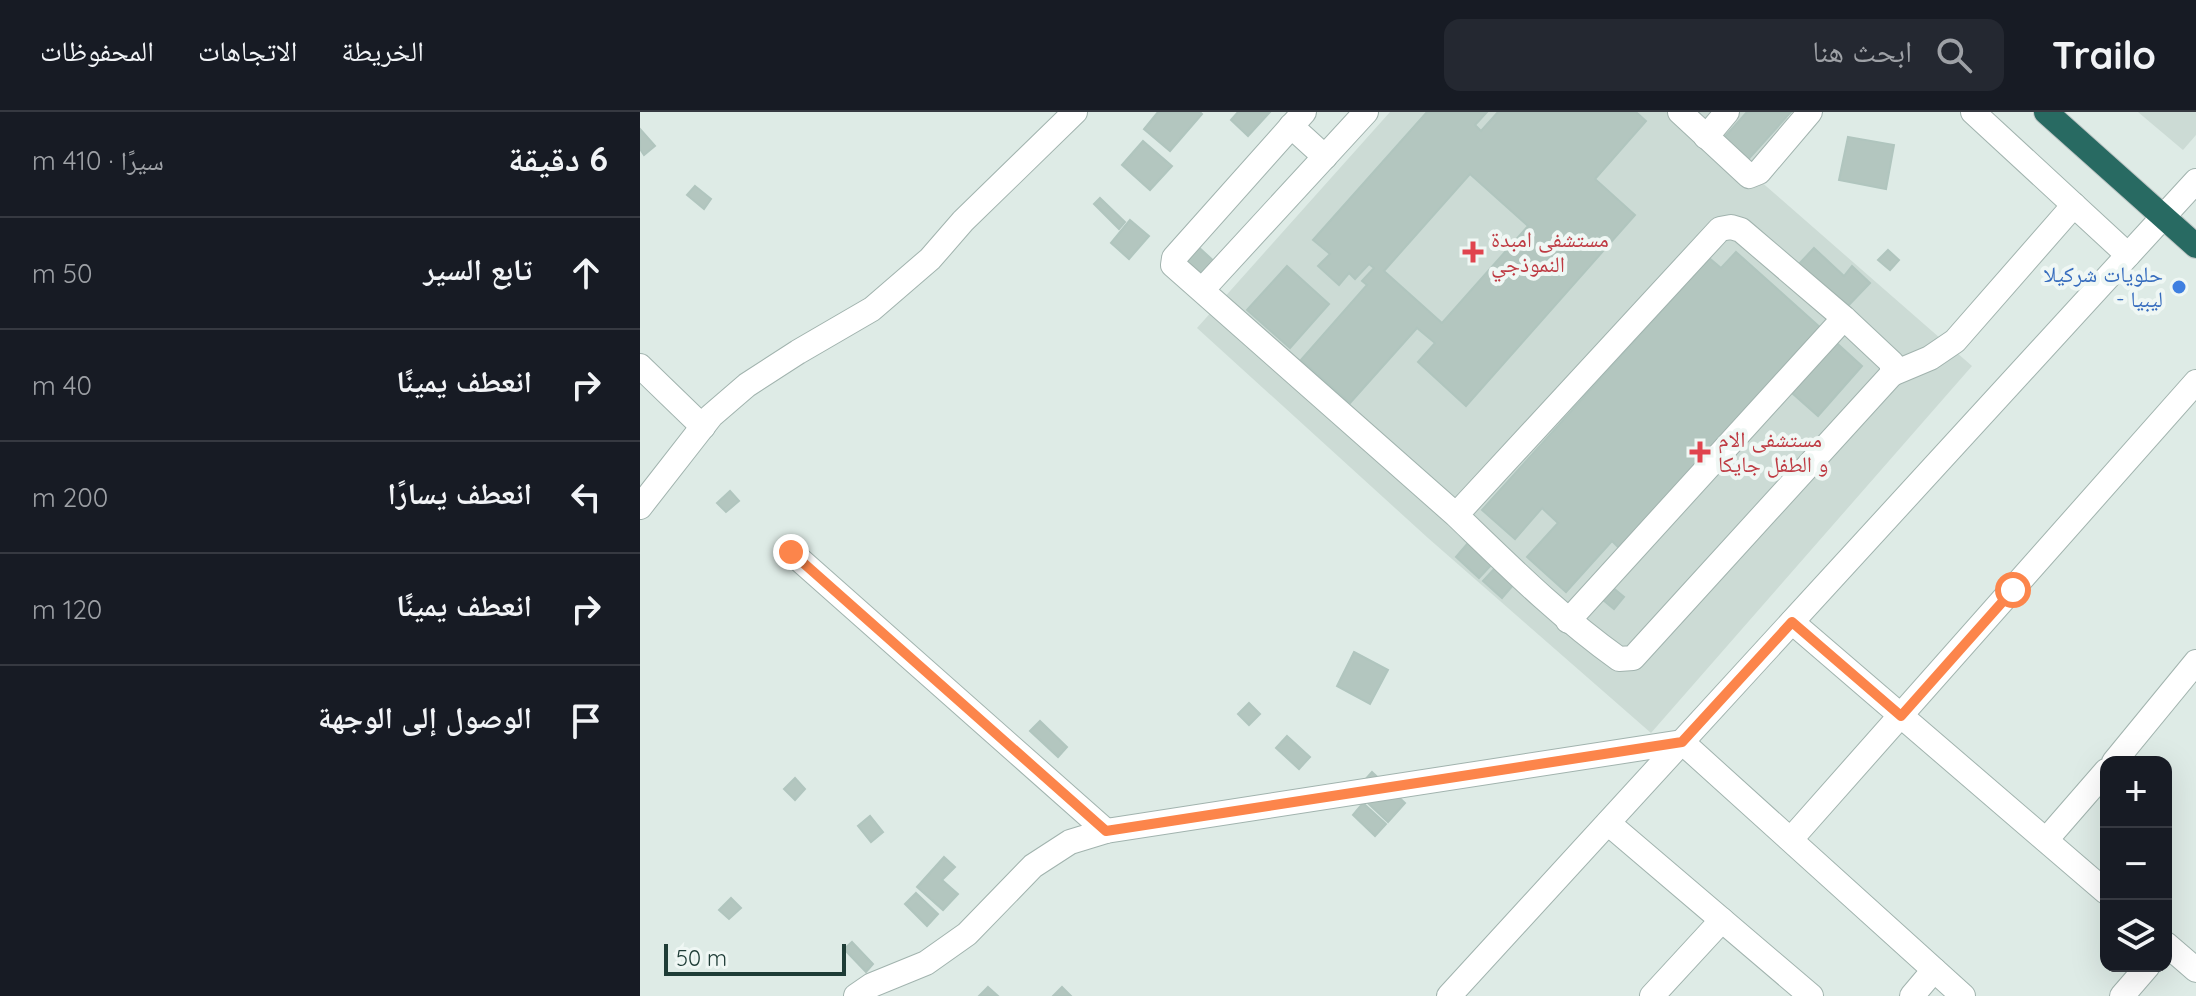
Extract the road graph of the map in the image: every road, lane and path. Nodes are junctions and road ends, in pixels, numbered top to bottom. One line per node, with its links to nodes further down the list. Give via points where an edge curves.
1 (1075, 112): 21 (street, via 930,259 872,309 747,385)
2 (1366, 112): 10 (street)
3 (1680, 112): 9 (street)
4 (1727, 112): 9 (street)
5 (1810, 112): 9 (street, via 1754,176)
6 (1973, 112): 12 (street)
7 (2046, 112): 13 (highway)
8 (1297, 119): 10 (street); 16 (street, via 1172,261)
9 (1706, 137)
10 (1325, 157): 16 (street)
11 (2196, 181): 13 (street)
12 (2074, 205): 15 (street); 19 (street, via 1955,341)
13 (2162, 216): 14 (highway); 15 (street)
14 (2196, 246)
15 (2128, 255): 26 (street)
16 (1203, 289): 23 (street)
17 (1844, 318): 19 (street, via 1892,363); 23 (street, via 1741,230 1720,229); 25 (street)
18 (640, 366): 21 (street)
19 (1892, 374): 25 (street, via 1633,658 1619,659)
20 (2196, 382): 28 (street)
21 (703, 427): 22 (street)
22 (640, 507)
23 (1456, 515): 25 (street)
24 (791, 552): 33 (street)
25 (1568, 621)
26 (1792, 622): 28 (street); 29 (street)
27 (2191, 678): 30 (street)
28 (1901, 716): 34 (street); 35 (street)
29 (1682, 742): 32 (street); 33 (street); 34 (street)
30 (2120, 756)
31 (2100, 778): 35 (street)
32 (1608, 823): 37 (street); 43 (street)
33 (1106, 831): 42 (street, via 1070,842 1033,866 967,934 926,963)
34 (1792, 838): 39 (street)
35 (2046, 840): 36 (street)
36 (2100, 887)
37 (1722, 920): 44 (street); 45 (street)
38 (2172, 950): 40 (street)
39 (1934, 970): 46 (street); 47 (street)
40 (2196, 970)
41 (2143, 972): 48 (street)
42 (856, 996)
43 (1449, 996)
44 (1652, 996)
45 (1811, 996)
46 (1912, 996)
47 (1963, 996)
48 (2122, 996)

